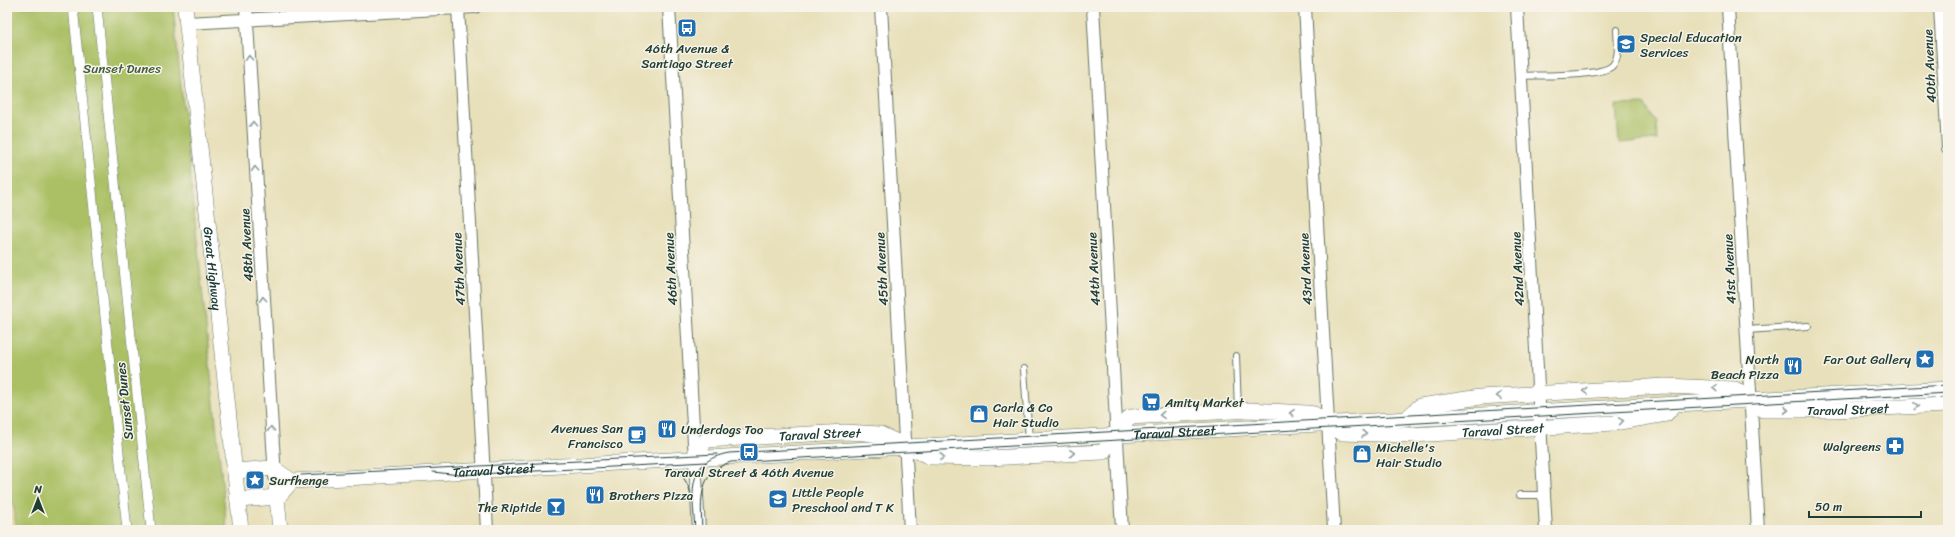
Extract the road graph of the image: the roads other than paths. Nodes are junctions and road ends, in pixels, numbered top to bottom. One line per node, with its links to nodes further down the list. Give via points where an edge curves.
1 (73, 7): 44 (street, Sunset Dunes)
2 (97, 7): 45 (street, Sunset Dunes)
3 (185, 7): 15 (street, Great Highway)
4 (246, 7): 14 (street, 48th Avenue)
5 (458, 7): 6 (street); 14 (street); 37 (street, 47th Avenue)
6 (475, 7)
7 (669, 7): 36 (street, 46th Avenue)
8 (881, 7): 35 (street, 45th Avenue)
9 (1093, 7): 33 (street, 44th Avenue)
10 (1305, 7): 31 (street, 43rd Avenue)
11 (1517, 7): 17 (street, 42nd Avenue)
12 (1728, 7): 20 (street, 41st Avenue)
13 (1940, 7): 18 (street, 40th Avenue)
14 (247, 20): 15 (street); 40 (street, 48th Avenue, one-way to 14)
15 (187, 23): 38 (street, Great Highway)
16 (1617, 30): 17 (lane, via 1618,56 1613,66 1599,73)
17 (1521, 76): 24 (street, 42nd Avenue)
18 (1948, 148)
19 (1808, 326): 20 (lane)
20 (1746, 330): 25 (street, 41st Avenue)
21 (1236, 356): 28 (lane)
22 (1024, 369): 34 (lane)
23 (1948, 389): 25 (street, Taraval Street)
24 (1538, 394): 25 (street, Taraval Street, one-way to 24, via 1735,389 1665,386); 29 (street, 42nd Avenue); 30 (street, Taraval Street, one-way to 30, via 1480,397 1420,406)
25 (1750, 400): 26 (street, Taraval Street); 27 (street, Taraval Street, one-way to 27, via 1763,410); 54 (street, 41st Avenue)
26 (1677, 404): 29 (street, Taraval Street); 32 (street, Taraval Street, one-way to 26, via 1614,422 1666,414)
27 (1948, 405)
28 (1238, 411): 31 (street, Taraval Street, one-way to 28, via 1314,414); 33 (street, Taraval Street, one-way to 33, via 1130,417)
29 (1540, 412): 30 (street, Taraval Street); 32 (street, 42nd Avenue)
30 (1406, 419): 31 (street, Taraval Street)
31 (1328, 424): 32 (street, Taraval Street, one-way to 32, via 1342,433 1412,435); 33 (street, Taraval Street); 52 (street, 43rd Avenue)
32 (1540, 427): 41 (street, 42nd Avenue)
33 (1117, 435): 34 (street, Taraval Street); 35 (street, Taraval Street, one-way to 33, via 930,457 989,458 1103,452); 51 (street, 44th Avenue)
34 (1029, 440): 35 (street, Taraval Street)
35 (905, 447): 36 (street, Taraval Street); 50 (street, 45th Avenue)
36 (695, 459): 37 (street, Taraval Street); 49 (street, 46th Avenue)
37 (484, 470): 39 (street, Taraval Street); 48 (street, 47th Avenue)
38 (235, 471): 40 (street); 43 (street, Great Highway)
39 (292, 481): 40 (street); 40 (street)
40 (275, 482): 43 (street); 47 (street)
41 (1544, 495): 42 (lane); 53 (street, 42nd Avenue)
42 (1520, 496)
43 (238, 500): 46 (street, Great Highway)
44 (127, 530)
45 (151, 530)
46 (241, 530)
47 (280, 530)
48 (487, 530)
49 (699, 530)
50 (910, 530)
51 (1122, 530)
52 (1334, 530)
53 (1546, 530)
54 (1758, 530)

